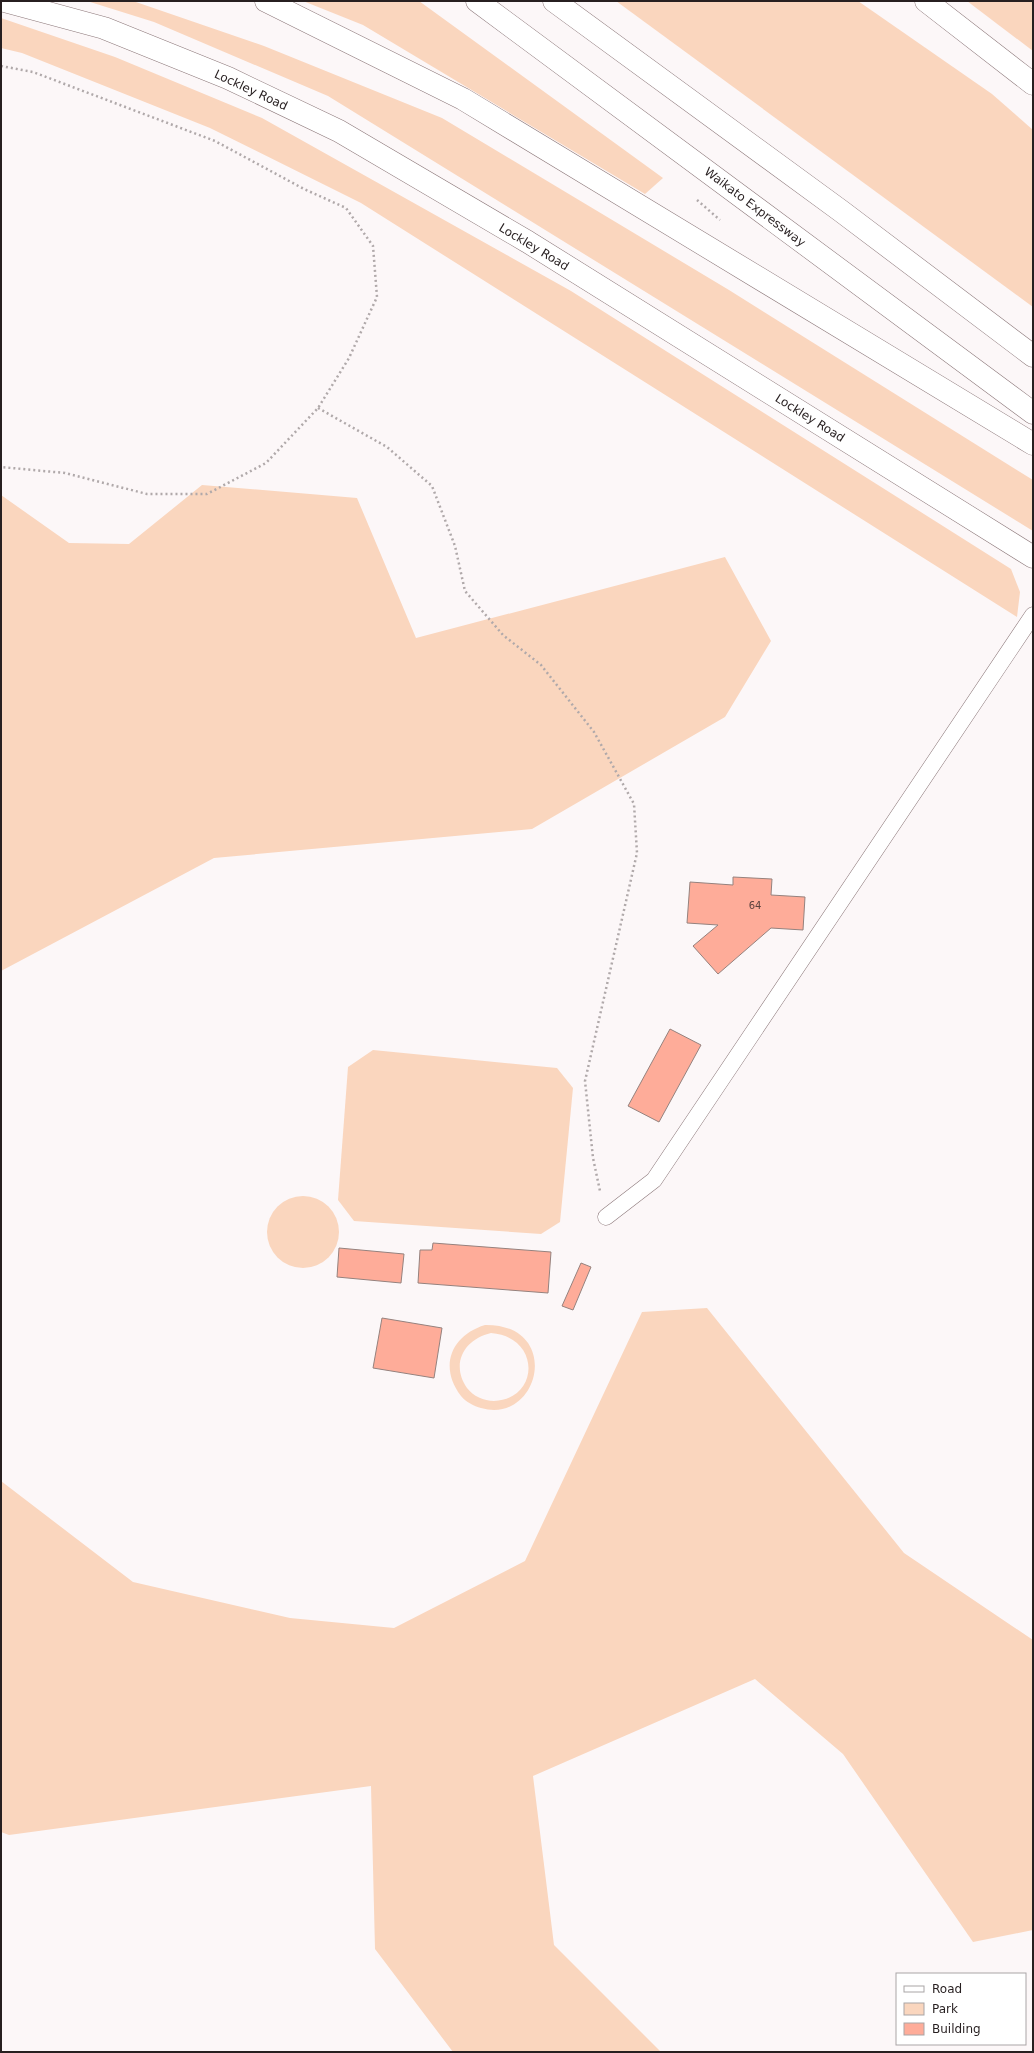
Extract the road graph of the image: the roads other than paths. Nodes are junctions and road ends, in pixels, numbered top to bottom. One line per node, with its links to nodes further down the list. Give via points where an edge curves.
1 (4, 1): 10 (main road, Lockley Road, via 104,28 228,78 339,131 528,242)
2 (266, 1): 9 (main road, via 463,99)
3 (476, 1): 8 (main road, Waikato Expressway)
4 (554, 1): 7 (main road)
5 (926, 1): 6 (main road)
6 (1033, 84)
7 (1033, 356)
8 (1033, 413)
9 (1033, 444)
10 (1033, 556)
11 (1033, 615): 12 (lane, via 654,1180)
12 (606, 1217)

